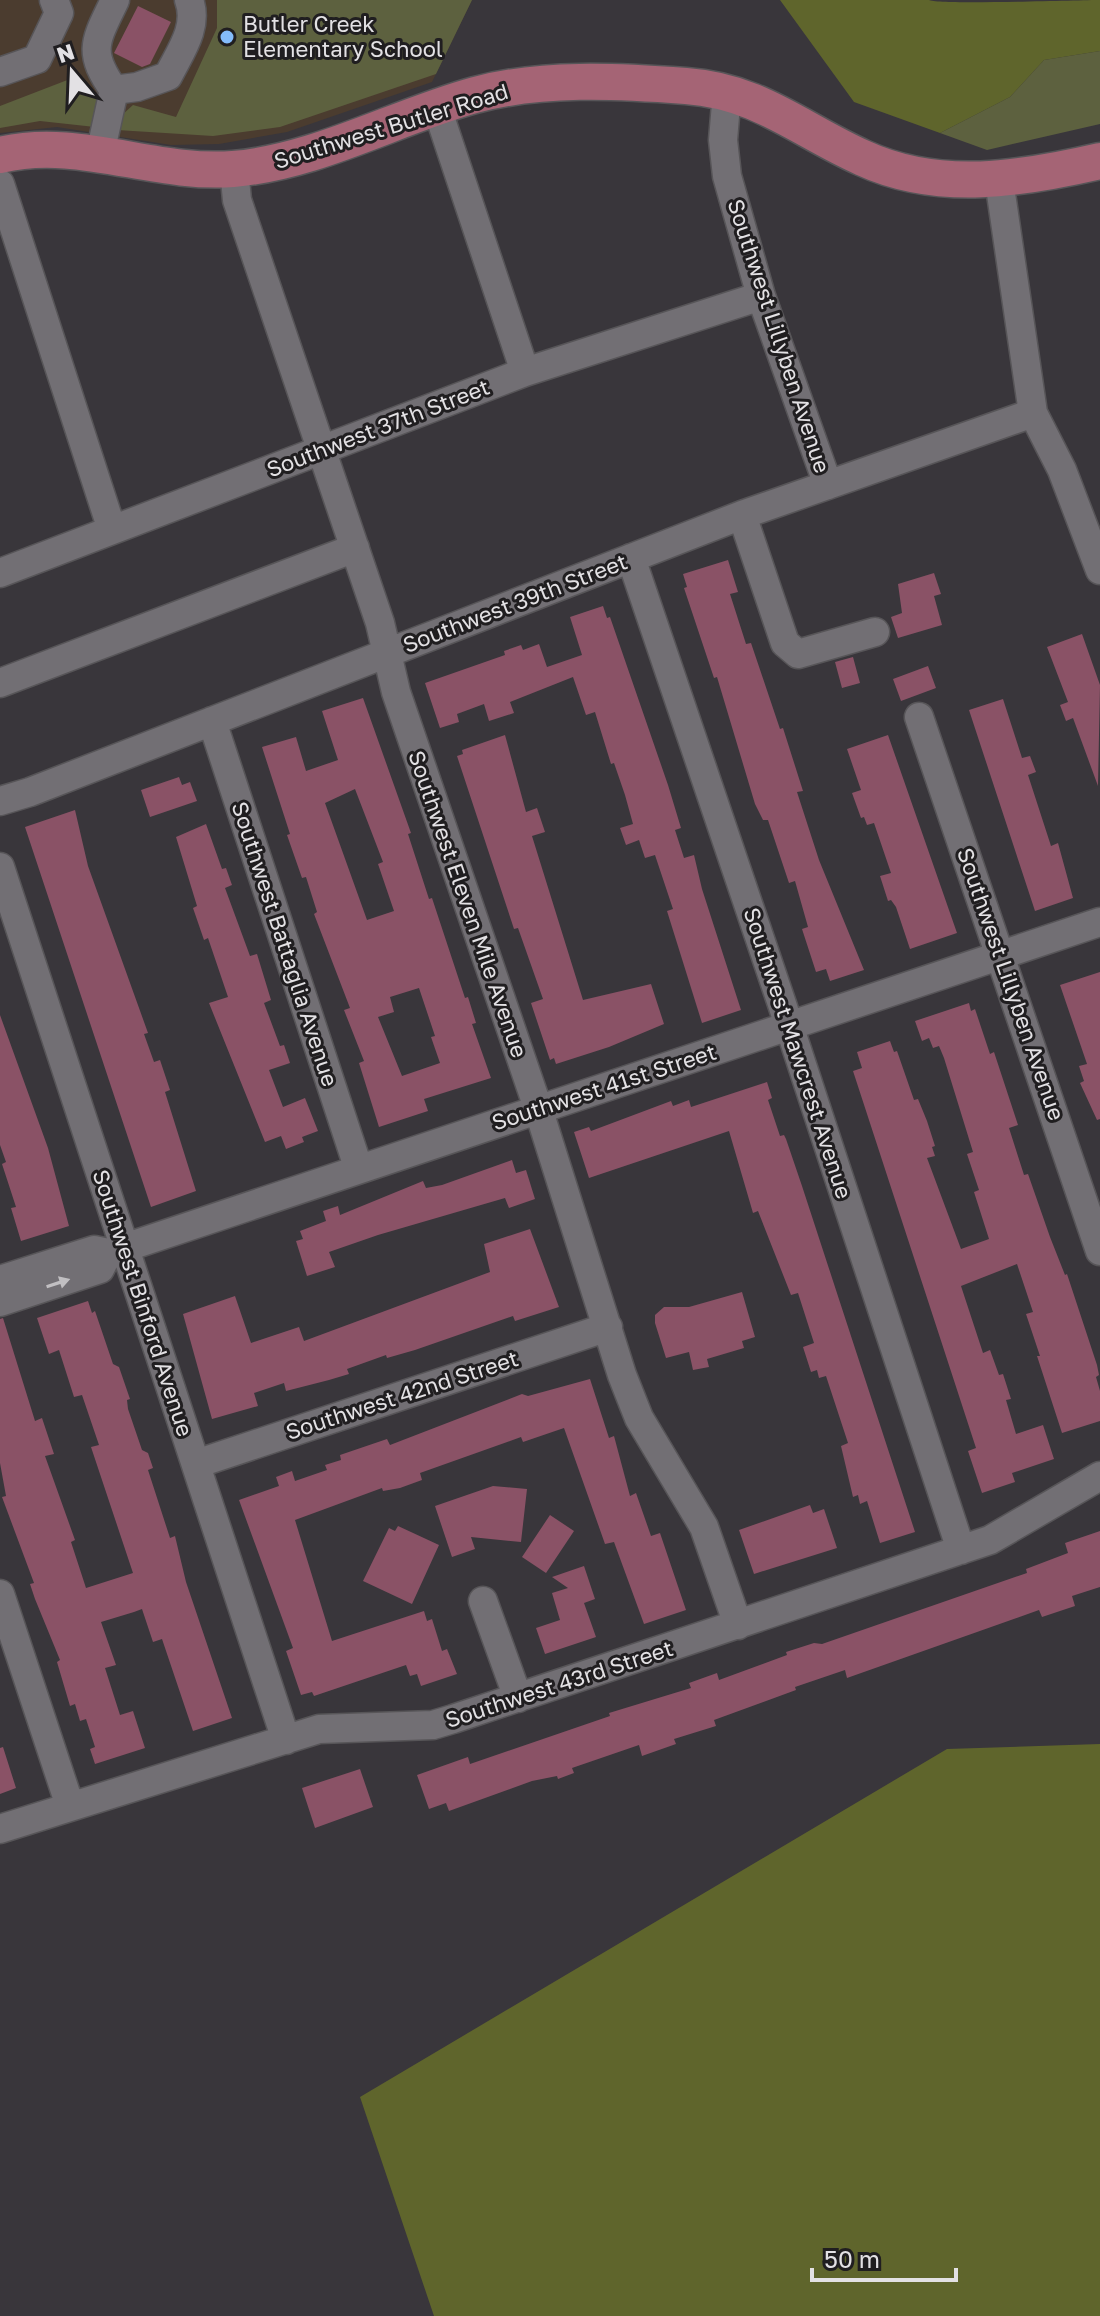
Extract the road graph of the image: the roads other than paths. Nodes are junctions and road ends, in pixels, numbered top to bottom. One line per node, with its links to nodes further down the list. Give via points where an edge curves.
1 (54, 0): 4 (street, via 59,13 37,59)
2 (115, 0): 5 (street, via 95,55)
3 (189, 0): 5 (street, via 192,29 168,76)
4 (0, 72)
5 (114, 90): 8 (street)
6 (727, 92): 7 (main road, Southwest Butler Road, via 687,86 539,84); 12 (main road, Southwest Butler Road, via 785,114 863,158 898,171 929,178); 14 (street, Southwest Lillyben Avenue, via 727,176)
7 (437, 108): 11 (main road, Southwest Butler Road, via 298,156); 15 (street)
8 (100, 154): 9 (main road, Southwest Butler Road, via 49,148); 11 (main road, Southwest Butler Road, via 189,170)
9 (0, 155)
10 (1100, 161): 12 (main road, Southwest Butler Road)
11 (234, 169): 17 (street, Southwest Eleven Mile Avenue, via 237,200)
12 (999, 180): 16 (street)
13 (0, 184): 20 (street)
14 (761, 296): 15 (street, Southwest 37th Street); 18 (street, Southwest Lillyben Avenue)
15 (525, 372): 17 (street, Southwest 37th Street)
16 (1033, 413): 18 (street, Southwest 39th Street); 23 (street)
17 (322, 449): 20 (street, Southwest 37th Street); 21 (street, Southwest Eleven Mile Avenue)
18 (828, 485): 19 (street, Southwest 39th Street)
19 (742, 515): 22 (street, Southwest 39th Street); 25 (street, via 785,643 798,654)
20 (112, 530): 24 (street, Southwest 37th Street)
21 (355, 548): 26 (street, Southwest Eleven Mile Avenue); 27 (street)
22 (631, 558): 26 (street, Southwest 39th Street); 35 (street, Southwest Mawcrest Avenue)
23 (1100, 570)
24 (0, 573)
25 (875, 632)
26 (386, 654): 29 (street, Southwest 39th Street); 36 (street, Southwest Eleven Mile Avenue)
27 (0, 683)
28 (919, 717): 34 (street, Southwest Lillyben Avenue)
29 (212, 721): 30 (street, Southwest 39th Street); 37 (street, Southwest Battaglia Avenue)
30 (0, 801)
31 (0, 867): 33 (street, Southwest Binford Avenue)
32 (1100, 922): 34 (street, Southwest 41st Street)
33 (10, 930): 38 (street, Southwest Binford Avenue)
34 (1001, 955): 35 (street, Southwest 41st Street); 39 (street, Southwest Lillyben Avenue)
35 (789, 1025): 36 (street, Southwest 41st Street); 45 (street, Southwest Mawcrest Avenue)
36 (538, 1108): 37 (street, Southwest 41st Street); 42 (street, Southwest Eleven Mile Avenue)
37 (358, 1167): 38 (street, Southwest 41st Street)
38 (116, 1250): 40 (street, Southwest 41st Street, via 94,1250); 41 (street, Southwest 41st Street, one-way to 38, via 100,1269); 43 (street, Southwest Binford Avenue)
39 (1100, 1251)
40 (0, 1280)
41 (0, 1302)
42 (608, 1327): 43 (street, Southwest 42nd Street); 48 (street, Southwest Eleven Mile Avenue, via 639,1418 704,1527)
43 (196, 1464): 50 (street, Southwest Binford Avenue)
44 (1100, 1476): 45 (street, Southwest 43rd Street, via 1007,1533)
45 (961, 1550): 48 (street, Southwest 43rd Street)
46 (0, 1594): 51 (street)
47 (483, 1601): 49 (street)
48 (738, 1625): 49 (street, Southwest 43rd Street)
49 (518, 1698): 50 (street, Southwest 43rd Street, via 433,1725 319,1729)
50 (286, 1740): 51 (street, Southwest 43rd Street)
51 (70, 1806): 52 (street, Southwest 43rd Street)
52 (0, 1829)

